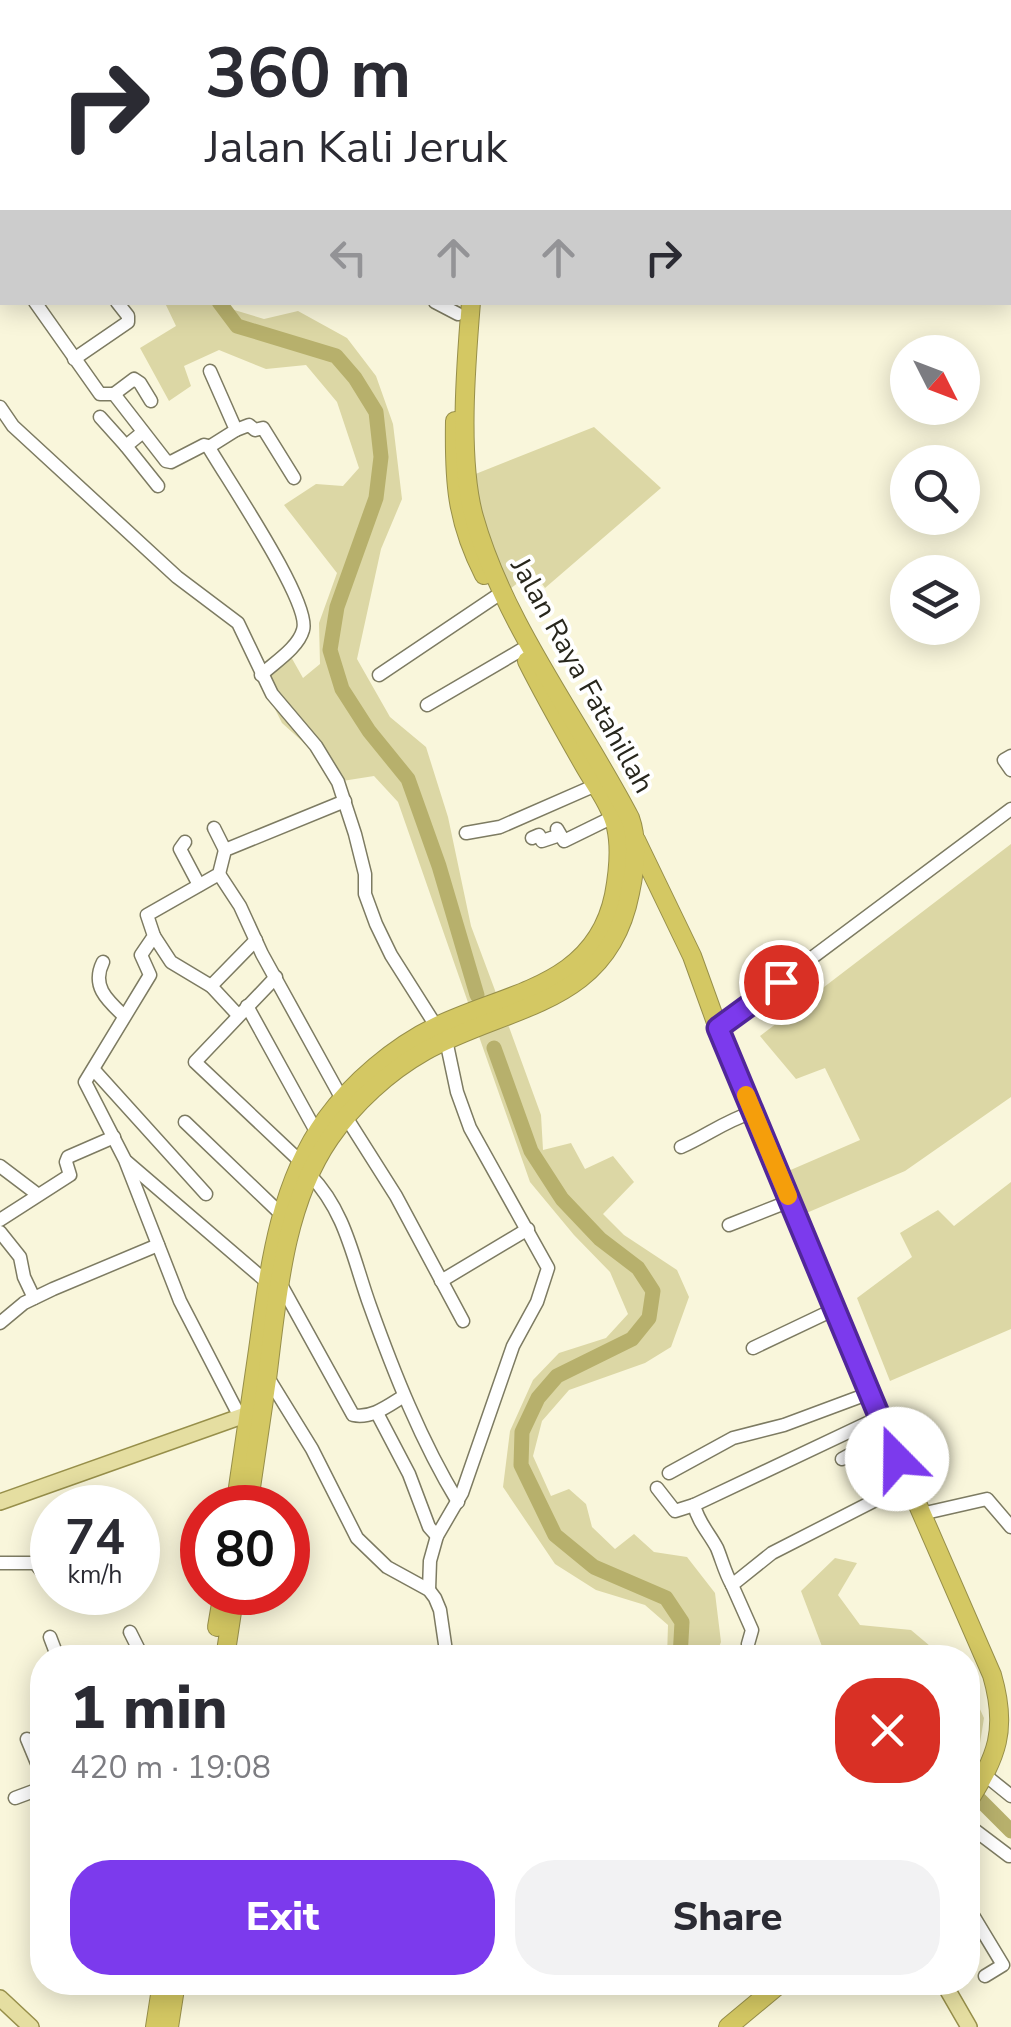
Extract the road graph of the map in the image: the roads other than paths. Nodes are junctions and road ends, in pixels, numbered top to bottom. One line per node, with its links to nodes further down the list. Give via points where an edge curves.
1 (38, 305): 4 (street)
2 (119, 305): 4 (street, via 128,322)
3 (462, 306): 16 (highway, Jalan Raya Fatahillah, via 457,503); 24 (highway, Jalan Raya Fatahillah, via 473,515 521,626 626,810)
4 (74, 359): 6 (street, via 100,394)
5 (210, 371): 10 (street)
6 (114, 394): 7 (street, via 134,379); 11 (street)
7 (151, 401)
8 (0, 407): 18 (street, via 177,576 238,623)
9 (100, 417): 12 (street)
10 (236, 430): 13 (street); 14 (street, via 263,428)
11 (144, 432): 12 (street); 13 (street, via 169,462)
12 (126, 446): 15 (street)
13 (209, 447): 18 (street, via 304,618 296,642)
14 (294, 478)
15 (158, 486)
16 (495, 598): 17 (highway, Jalan Raya Fatahillah); 19 (street)
17 (521, 650): 20 (street); 21 (highway, Jalan Raya Fatahillah)
18 (261, 674): 22 (street, via 322,754)
19 (379, 675)
20 (427, 705)
21 (596, 785): 24 (highway, Jalan Raya Fatahillah); 26 (street, via 500,827)
22 (345, 801): 29 (street); 43 (street, via 376,924)
23 (1011, 809): 42 (street)
24 (621, 827): 27 (street, via 564,841 558,832 542,841); 32 (highway, via 654,872); 33 (highway); 39 (highway, via 617,878 602,933)
25 (214, 828): 29 (street)
26 (466, 833)
27 (532, 838)
28 (185, 842): 31 (street, via 180,849)
29 (224, 850): 30 (street)
30 (219, 874): 31 (street); 35 (street)
31 (199, 885): 34 (street, via 148,915)
32 (662, 896): 33 (highway); 42 (highway)
33 (628, 903): 39 (highway, via 605,957 584,977)
34 (154, 936): 38 (street, via 171,962); 41 (street, via 141,953 150,975)
35 (256, 940): 37 (street); 38 (street)
36 (103, 962): 41 (street, via 100,990)
37 (276, 976): 40 (street); 45 (street)
38 (210, 986): 40 (street)
39 (545, 990): 43 (highway)
40 (243, 1010): 48 (street); 53 (street, via 195,1064)
41 (124, 1016): 44 (street)
42 (718, 1028): 46 (highway)
43 (441, 1033): 45 (highway, via 395,1051); 60 (street, via 470,1128)
44 (94, 1070): 49 (street, via 85,1082); 55 (street)
45 (344, 1108): 48 (highway); 53 (highway); 63 (street)
46 (753, 1112): 50 (street); 56 (highway)
47 (184, 1122): 57 (street)
48 (317, 1133): 53 (highway)
49 (114, 1137): 51 (street); 54 (street, via 68,1157 70,1175)
50 (681, 1146)
51 (125, 1160): 62 (street); 64 (street)
52 (0, 1166): 54 (street)
53 (306, 1169): 57 (highway); 64 (highway); 72 (street, via 342,1220)
54 (37, 1194): 58 (street)
55 (206, 1194)
56 (790, 1202): 59 (street); 66 (highway)
57 (282, 1214): 64 (highway)
58 (0, 1220)
59 (730, 1225)
60 (528, 1230): 63 (street); 83 (street, via 547,1272 513,1346)
61 (0, 1232): 65 (street, via 20,1257)
62 (158, 1246): 65 (street); 74 (street, via 208,1360)
63 (440, 1281): 67 (street)
64 (274, 1283): 70 (highway); 73 (street, via 353,1416); 74 (highway)
65 (34, 1298): 68 (street)
66 (835, 1309): 69 (street); 71 (highway)
67 (463, 1321)
68 (0, 1323)
69 (753, 1348)
70 (267, 1376): 80 (highway); 91 (street, via 356,1538 387,1567)
71 (870, 1394): 75 (highway); 77 (street, via 733,1438)
72 (404, 1396): 73 (street); 83 (street)
73 (377, 1412): 87 (street)
74 (244, 1416): 79 (highway); 82 (main road)
75 (883, 1426): 76 (street); 78 (highway); 84 (street)
76 (842, 1459)
77 (668, 1473)
78 (908, 1484): 85 (highway); 90 (street, via 772,1553)
79 (237, 1485)
80 (251, 1485)
81 (657, 1488): 84 (street, via 674,1511)
82 (0, 1502)
83 (458, 1502): 87 (street)
84 (694, 1505): 90 (street)
85 (921, 1514): 86 (street, via 987,1499); 102 (highway)
86 (1011, 1527)
87 (437, 1536): 91 (street)
88 (0, 1562): 89 (street)
89 (30, 1563)
90 (732, 1585): 101 (street, via 752,1630)
91 (429, 1590): 100 (street)
92 (219, 1615): 98 (highway)
93 (232, 1615): 99 (highway)
94 (130, 1632): 97 (street)
95 (50, 1637): 96 (street)
96 (53, 1645)
97 (136, 1645)
98 (215, 1645)
99 (227, 1645)
100 (446, 1645)
101 (748, 1645)
102 (979, 1645)
103 (980, 1648): 104 (highway)
104 (1006, 1728): 107 (highway)
105 (28, 1739): 106 (street)
106 (30, 1744)
107 (984, 1776): 108 (highway); 110 (street)
108 (980, 1782)
109 (30, 1792): 111 (street)
110 (1011, 1796)
111 (15, 1798)
112 (980, 1834): 113 (street)
113 (1009, 1856)
114 (980, 1927): 115 (street, via 1005,1970)
115 (985, 1976)
116 (160, 1995): 122 (highway)
117 (174, 1995): 123 (highway)
118 (766, 1995): 124 (highway)
119 (950, 1995): 125 (main road)
120 (3, 2006): 121 (main road)
121 (32, 2027)
122 (154, 2027)
123 (168, 2027)
124 (728, 2027)
125 (969, 2027)

